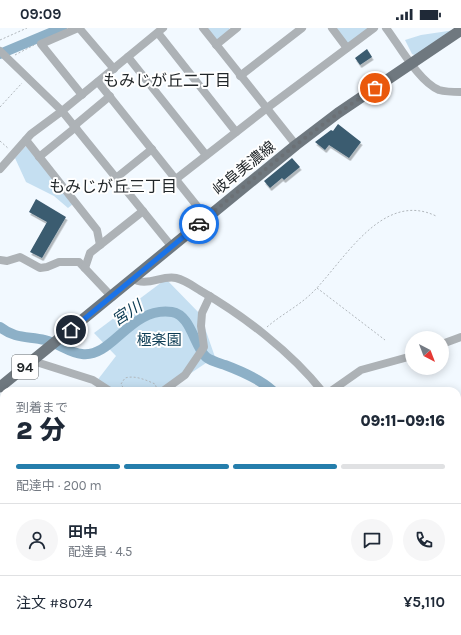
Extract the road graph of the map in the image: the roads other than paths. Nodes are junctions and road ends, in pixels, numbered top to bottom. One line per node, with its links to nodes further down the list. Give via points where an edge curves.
1 (78, 28): 15 (street); 19 (street, via 42,44)
2 (203, 28): 10 (street)
3 (237, 28): 10 (street)
4 (302, 28): 16 (street)
5 (332, 28): 11 (street)
6 (374, 28): 11 (street)
7 (386, 28): 14 (street)
8 (161, 30): 13 (street); 24 (street)
9 (461, 30): 14 (main road, 岐阜美濃線 / 94)
10 (216, 45): 16 (street)
11 (347, 48): 21 (street)
12 (0, 51): 22 (street)
13 (128, 57): 15 (street); 28 (street)
14 (412, 64): 18 (street, via 433,87 441,91); 26 (main road, 岐阜美濃線 / 94, via 338,112)
15 (114, 69): 17 (street)
16 (240, 76): 21 (street)
17 (98, 82): 19 (street); 20 (street)
18 (461, 92)
19 (82, 95): 22 (street)
20 (110, 96): 23 (street); 27 (street)
21 (266, 108): 24 (street); 26 (street)
22 (62, 111): 23 (street); 25 (street)
23 (75, 127): 29 (street); 31 (street)
24 (236, 132): 28 (street)
25 (26, 140): 29 (street); 30 (street)
26 (296, 145): 36 (main road, 岐阜美濃線 / 94)
27 (152, 149): 31 (street); 32 (street)
28 (206, 155): 32 (street)
29 (39, 157): 35 (street, via 97,230)
30 (0, 169)
31 (116, 178): 33 (street)
32 (176, 179): 34 (street)
33 (143, 211): 35 (street); 36 (street)
34 (201, 211)
35 (100, 245): 38 (street, via 90,253)
36 (172, 247): 39 (main road, 岐阜美濃線 / 94)
37 (0, 260): 38 (street, via 7,261 20,257 40,268 67,261 79,262)
38 (85, 268): 41 (street)
39 (135, 277): 40 (street, via 145,283 168,276 178,278); 41 (main road, 岐阜美濃線 / 94)
40 (210, 296): 48 (street, via 202,313 204,347 186,375); 49 (street, via 242,316 304,368)
41 (112, 297): 45 (main road, 岐阜美濃線 / 94)
42 (461, 337): 43 (street)
43 (449, 341)
44 (405, 358): 50 (street, via 361,370)
45 (32, 361): 46 (main road, 岐阜美濃線 / 94); 47 (street, via 93,380)
46 (0, 387)
47 (104, 387)
48 (169, 387)
49 (319, 387)
50 (337, 387)

